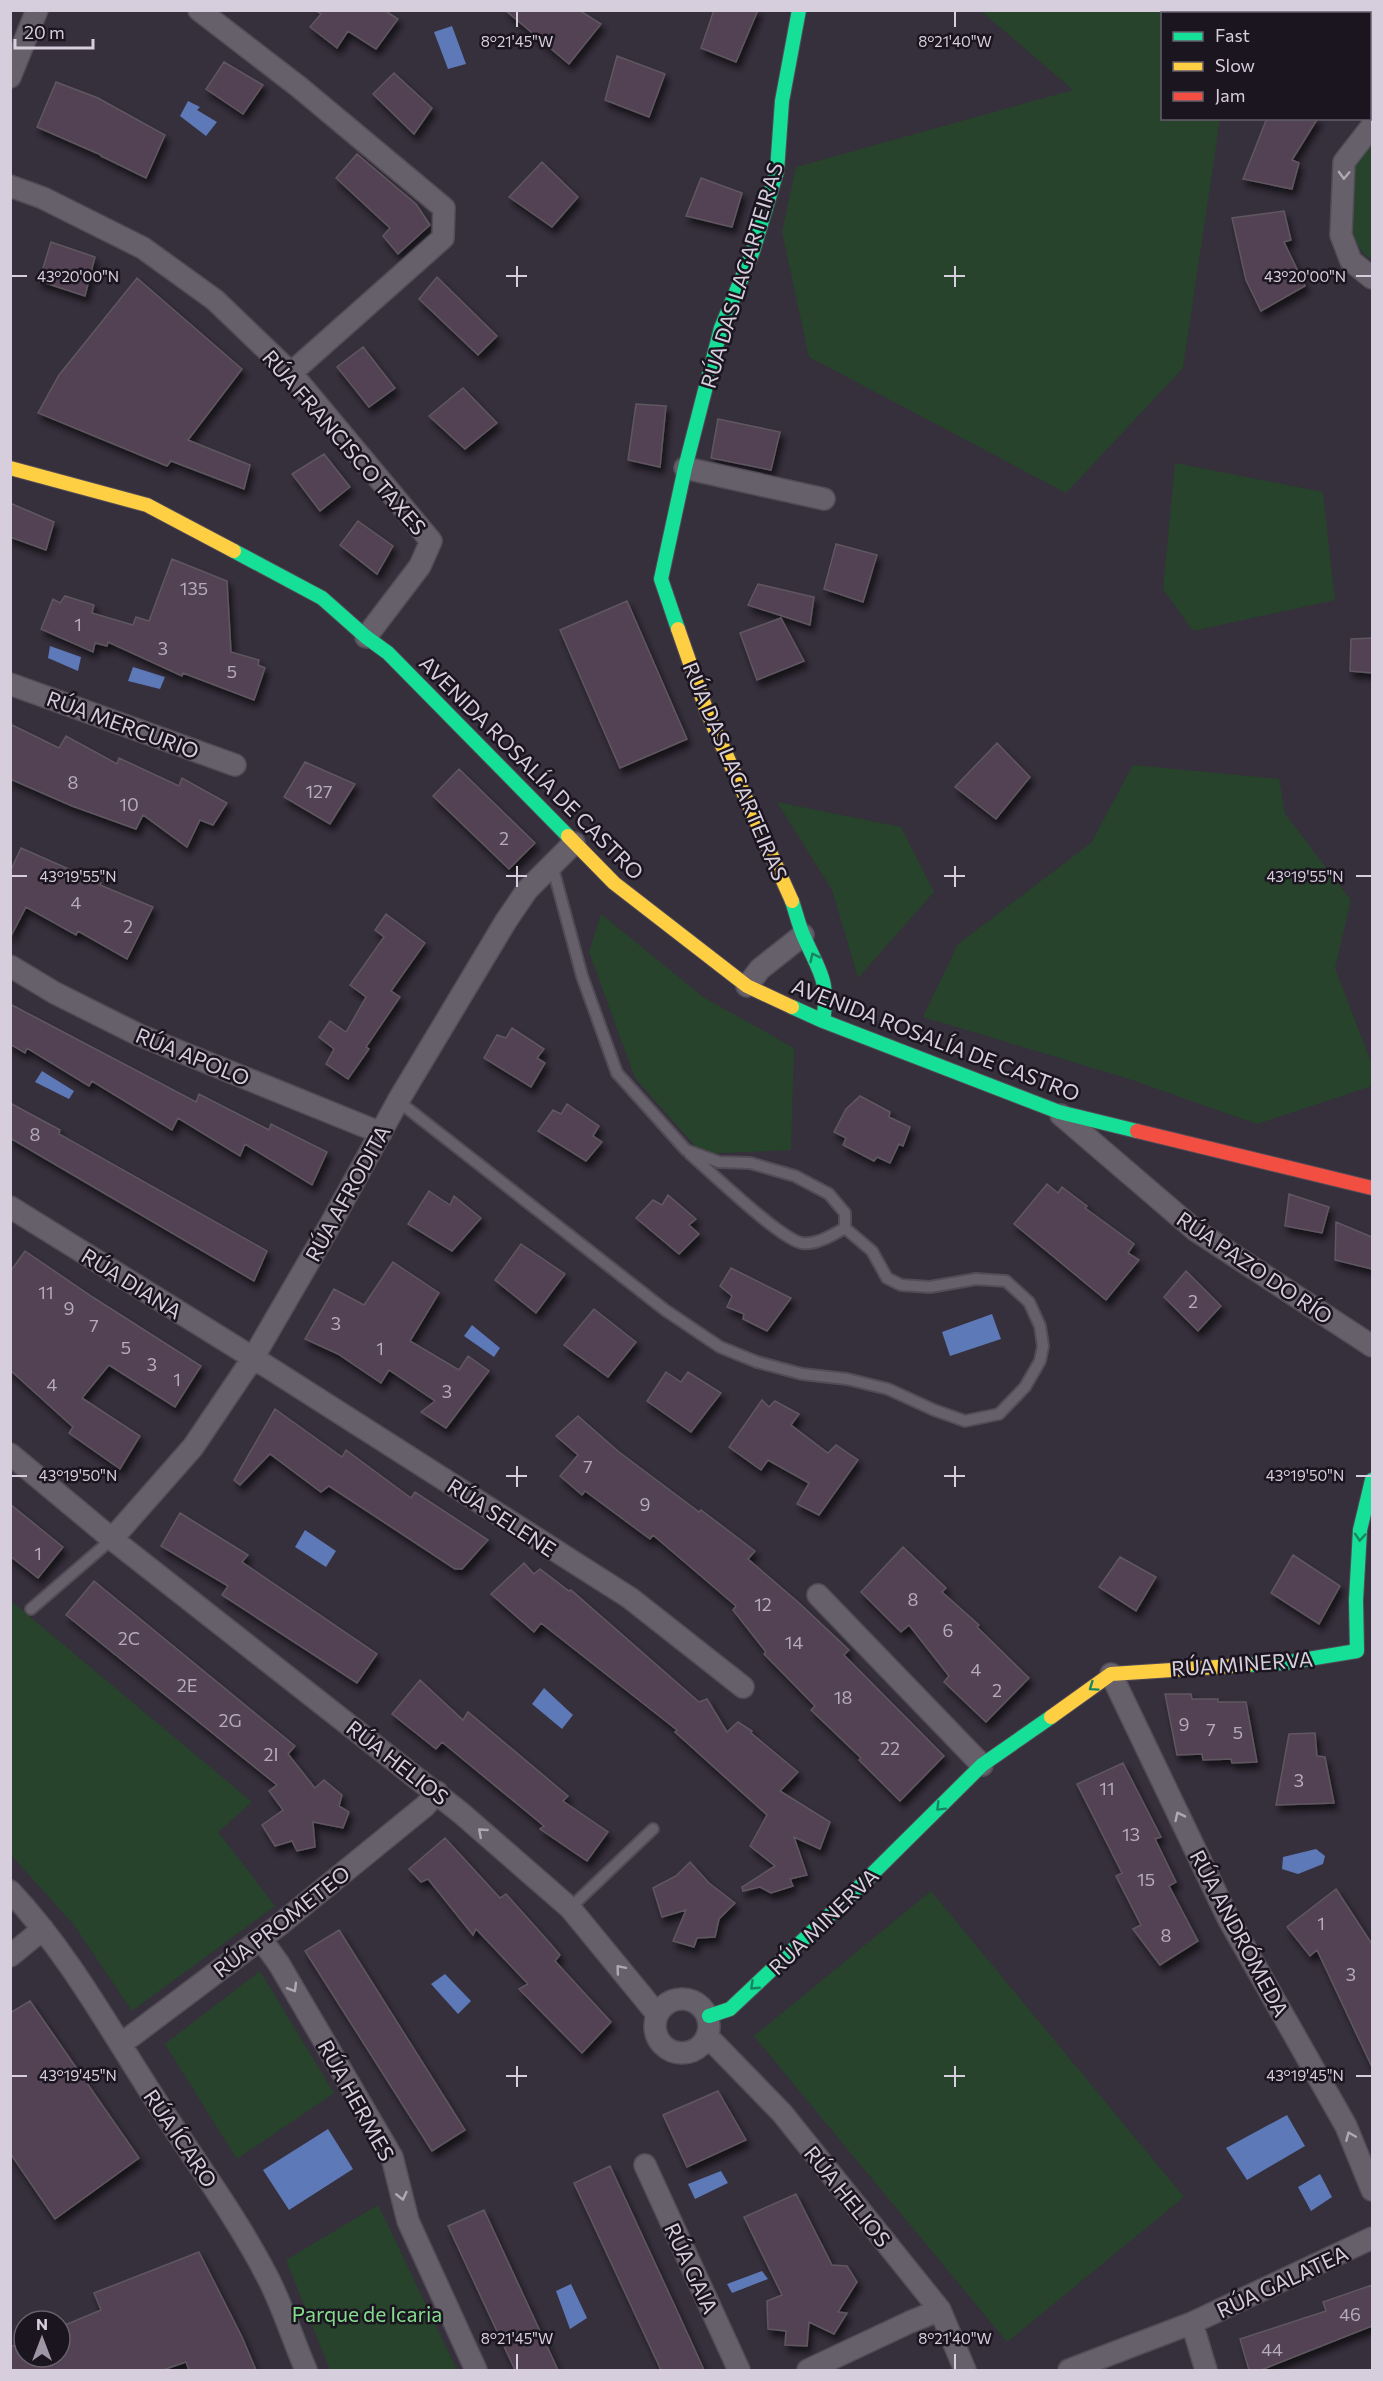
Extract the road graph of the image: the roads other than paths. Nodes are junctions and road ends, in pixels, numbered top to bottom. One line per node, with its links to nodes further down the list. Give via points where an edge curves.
1 (37, 10): 4 (street)
2 (199, 10): 8 (street, via 300,87 444,208 443,238)
3 (799, 10): 10 (street, RÚA DAS LAGARTEIRAS, via 782,101 777,171 753,251 721,328)
4 (10, 77)
5 (1372, 126): 7 (street, one-way to 7, via 1344,162 1341,235 1351,261)
6 (10, 186): 8 (street, RÚA FRANCISCO TAXES, via 43,198 143,248 215,300)
7 (1372, 278)
8 (291, 373): 12 (street, RÚA FRANCISCO TAXES, via 431,541 420,566)
9 (10, 468): 12 (street, AVENIDA ROSALÍA DE CASTRO, via 147,505 322,598)
10 (685, 468): 11 (street); 17 (street, RÚA DAS LAGARTEIRAS, via 660,579 707,712 793,903)
11 (824, 499)
12 (366, 637): 15 (street, AVENIDA ROSALÍA DE CASTRO, via 388,653)
13 (10, 684): 14 (street, RÚA MERCURIO)
14 (235, 765)
15 (574, 843): 16 (street, RÚA AFRODITA); 19 (street, AVENIDA ROSALÍA DE CASTRO, via 614,883)
16 (552, 865): 21 (street, RÚA AFRODITA, via 527,890 506,921); 24 (lane, via 582,976 617,1072)
17 (803, 935): 19 (street, via 759,969); 20 (street, RÚA DAS LAGARTEIRAS, one-way to 17, via 827,999 821,972)
18 (10, 966): 23 (street, RÚA APOLO, via 139,1035)
19 (747, 986): 20 (street, AVENIDA ROSALÍA DE CASTRO)
20 (823, 1021): 22 (street, AVENIDA ROSALÍA DE CASTRO)
21 (398, 1101): 23 (street, RÚA AFRODITA); 27 (lane, via 665,1310 720,1347 802,1374 888,1389 965,1421 999,1414 1025,1387 1040,1361 1040,1326 1029,1302 1006,1281 901,1286 887,1278 872,1251)
22 (1059, 1112): 25 (street, AVENIDA ROSALÍA DE CASTRO); 28 (street, RÚA PAZO DO RÍO, via 1195,1230)
23 (381, 1133): 29 (street, RÚA AFRODITA)
24 (686, 1150): 27 (lane, via 719,1162 750,1163 795,1176 829,1194 845,1213); 27 (lane, via 782,1234 802,1243 827,1238)
25 (1372, 1188)
26 (10, 1207): 29 (street, RÚA DIANA)
27 (845, 1228)
28 (1372, 1346)
29 (253, 1358): 32 (street, RÚA AFRODITA, via 193,1448); 36 (street, RÚA SELENE, via 630,1598)
30 (10, 1454): 32 (street, RÚA HELIOS)
31 (1372, 1480): 35 (street, RÚA MINERVA, one-way to 35, via 1360,1530 1357,1651 1284,1663)
32 (112, 1539): 34 (lane); 38 (street, RÚA HELIOS)
33 (818, 1595): 37 (street)
34 (31, 1609)
35 (1111, 1674): 37 (street, RÚA MINERVA, one-way to 37); 49 (street, RÚA ANDRÓMEDA, one-way to 35, via 1346,2126 1228,1918)
36 (743, 1687)
37 (982, 1765): 46 (street, RÚA MINERVA, one-way to 46, via 854,1892)
38 (437, 1792): 41 (street, RÚA HELIOS, one-way to 38); 43 (street, RÚA PROMETEO, via 425,1806)
39 (653, 1829): 41 (lane)
40 (10, 1891): 42 (street, RÚA ÍCARO)
41 (570, 1908): 45 (street, RÚA HELIOS, one-way to 41)
42 (44, 1929): 44 (street); 47 (street, RÚA ÍCARO)
43 (261, 1939): 47 (street, RÚA PROMETEO); 54 (street, RÚA HERMES, one-way to 54, via 393,2157 408,2222)
44 (10, 1956)
45 (657, 2014): 46 (street, RÚA HELIOS, via 666,2003 684,1998 699,2004); 46 (street, via 656,2033 667,2049 676,2053 699,2048)
46 (708, 2027): 51 (street, RÚA HELIOS)
47 (121, 2043): 53 (street, RÚA ÍCARO, via 268,2278)
48 (645, 2165): 55 (street, RÚA GAIA)
49 (1372, 2190)
50 (1372, 2238): 52 (street, RÚA GALATEA)
51 (940, 2310): 56 (street); 57 (street, RÚA HELIOS)
52 (1192, 2323): 58 (street, RÚA GALATEA); 59 (street, RÚA GALATEA)
53 (306, 2370)
54 (476, 2370)
55 (739, 2370)
56 (808, 2370)
57 (965, 2370)
58 (1069, 2370)
59 (1206, 2370)

